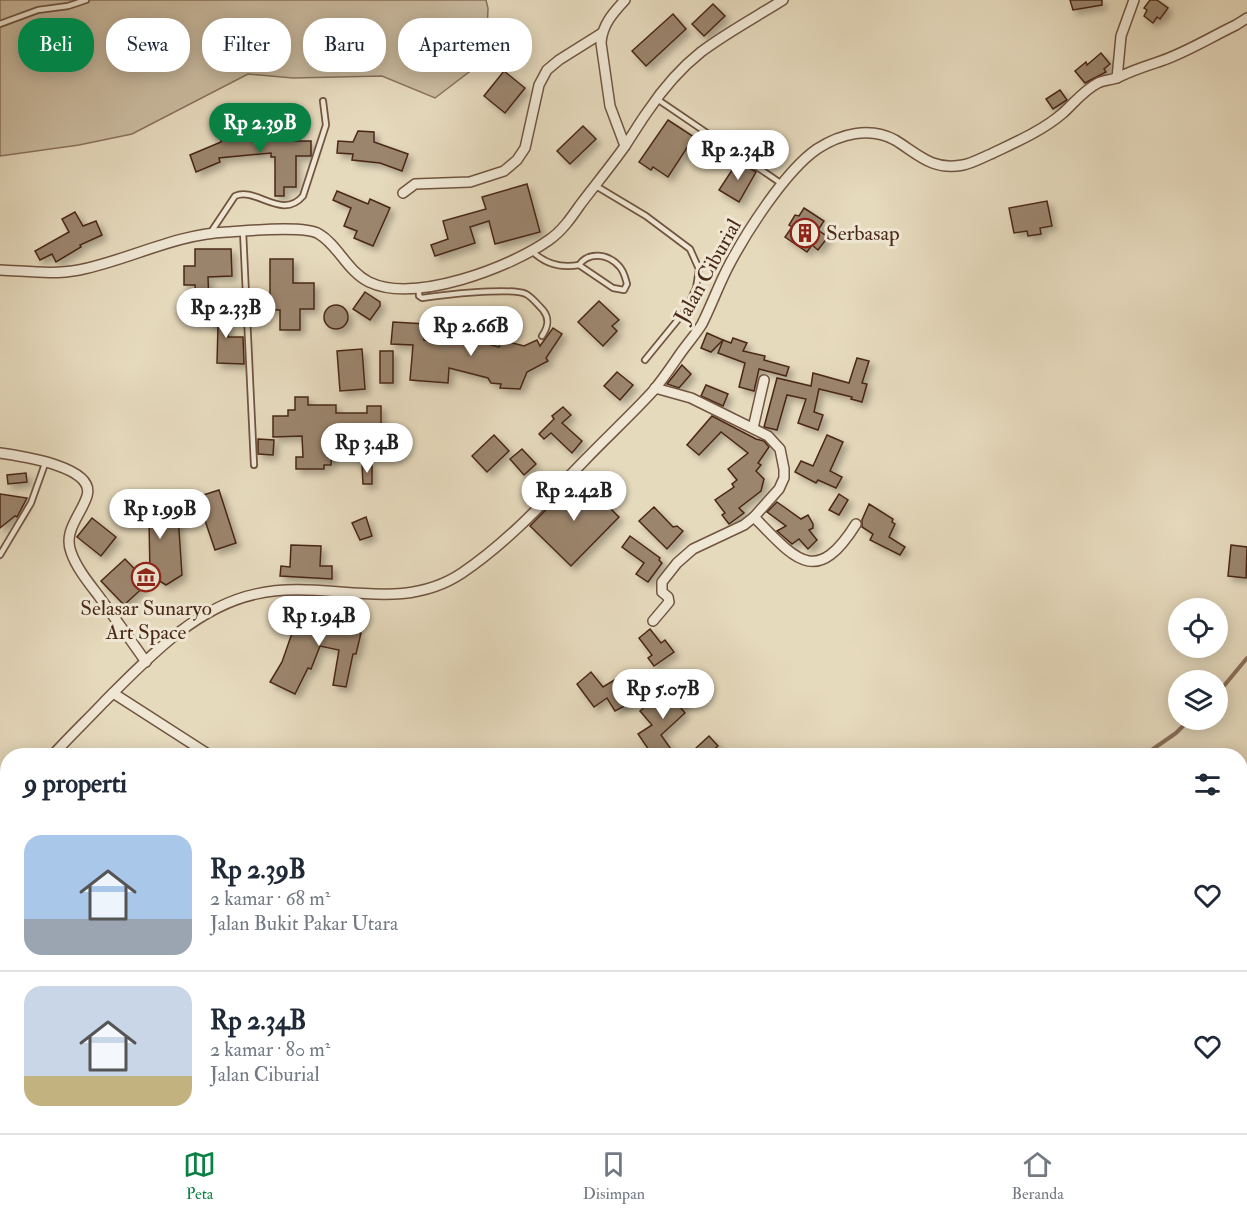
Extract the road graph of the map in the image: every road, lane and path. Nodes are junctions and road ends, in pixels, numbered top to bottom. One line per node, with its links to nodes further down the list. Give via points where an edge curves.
1 (86, 0): 6 (lane, via 38,10)
2 (625, 0): 7 (street, via 610,16)
3 (783, 0): 9 (street, via 701,52)
4 (1134, 0): 8 (street, via 1121,36)
5 (1247, 18): 8 (street, Jalan Ciburial, via 1172,57)
6 (0, 24)
7 (602, 33): 11 (street, via 610,106); 14 (street, via 548,70 539,85 525,148 504,171 470,182 415,184)
8 (1117, 78): 12 (street, Jalan Ciburial, via 1082,94 1026,137 965,165 932,163 883,134 861,133 831,141 814,151)
9 (657, 99): 11 (street); 12 (lane)
10 (322, 101): 16 (lane, via 326,125 299,201 273,204 240,194)
11 (625, 146): 13 (street)
12 (782, 184): 24 (street, Jalan Ciburial, via 726,269 701,325)
13 (596, 185): 17 (street, via 560,231); 22 (lane, via 690,249 699,269 696,288 685,311)
14 (403, 193)
15 (243, 231): 16 (street); 20 (street, via 310,231 319,234 347,265 371,283); 28 (lane)
16 (211, 232): 19 (street, via 77,271)
17 (531, 251): 18 (lane, via 558,266); 20 (street, via 493,269)
18 (579, 265): 18 (lane, via 613,288 624,290 627,284 618,264 604,257 592,255)
19 (0, 270)
20 (418, 287): 21 (lane, via 422,298 516,291 526,294 548,320)
21 (542, 336)
22 (645, 360)
23 (764, 380): 25 (street)
24 (655, 388): 25 (street, via 691,398); 30 (street, Jalan Ciburial)
25 (753, 428): 31 (street, via 776,443 784,469 782,484)
26 (0, 453): 27 (street)
27 (46, 461): 33 (lane, via 31,503); 35 (street, via 76,475 87,488 69,538 70,552)
28 (254, 465)
29 (530, 484): 30 (lane)
30 (548, 498): 35 (street, Jalan Ciburial, via 492,552 462,574 428,591 259,593 212,611)
31 (754, 517): 32 (street, via 796,557 811,562 826,558 847,539); 34 (street, via 693,549 677,563 662,582 662,592 669,602)
32 (856, 524)
33 (0, 555)
34 (653, 621)
35 (146, 662): 36 (street, Jalan Ciburial)
36 (113, 693): 37 (street, Jalan Ciburial); 38 (street)
37 (60, 747)
38 (199, 748)

